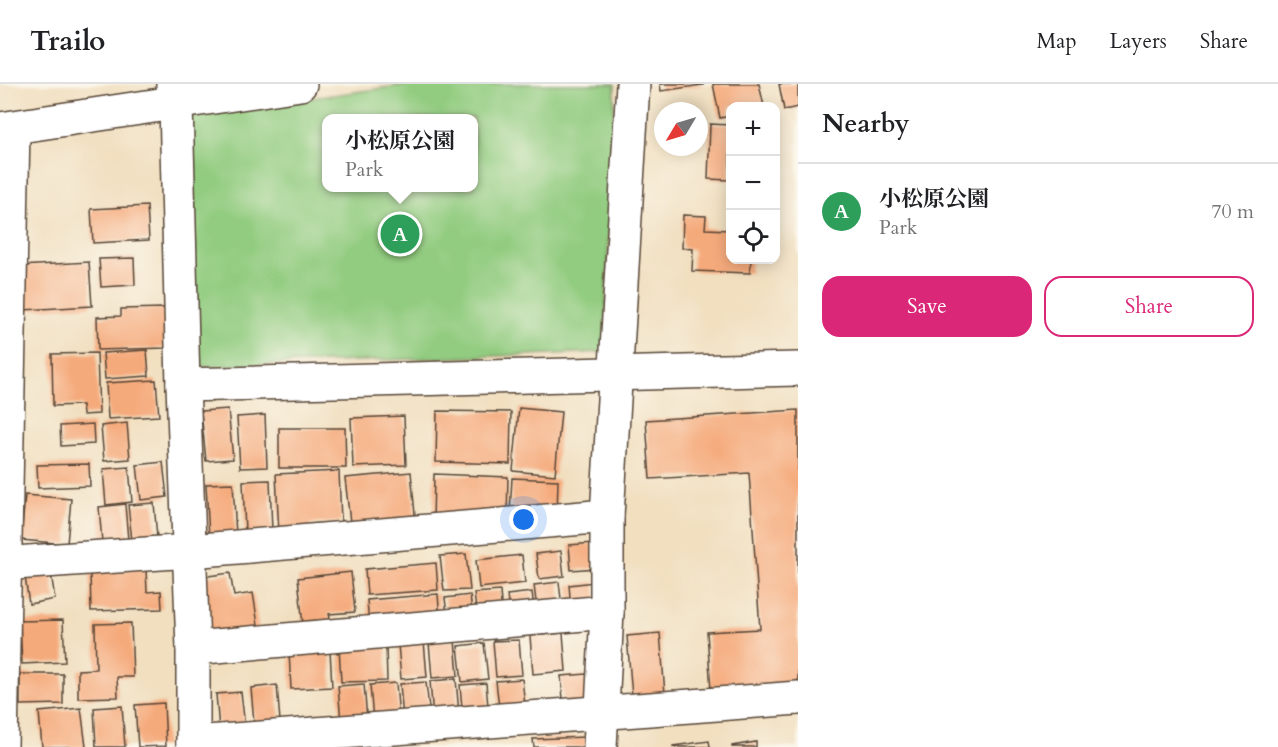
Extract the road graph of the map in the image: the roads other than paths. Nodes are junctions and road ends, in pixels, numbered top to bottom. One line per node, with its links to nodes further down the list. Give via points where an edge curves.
1 (300, 84): 3 (street)
2 (633, 84): 6 (street)
3 (174, 94): 4 (street); 7 (street)
4 (7, 129): 10 (street)
5 (798, 369): 6 (street)
6 (617, 373): 7 (street); 8 (street)
7 (183, 384): 9 (street)
8 (607, 516): 9 (street); 11 (street)
9 (190, 551): 10 (street); 12 (street)
10 (3, 564): 16 (street)
11 (607, 612): 12 (street); 14 (street)
12 (193, 648): 15 (street)
13 (798, 698): 14 (street)
14 (601, 714): 15 (street); 17 (street)
15 (193, 745)
16 (1, 747)
17 (600, 747)

